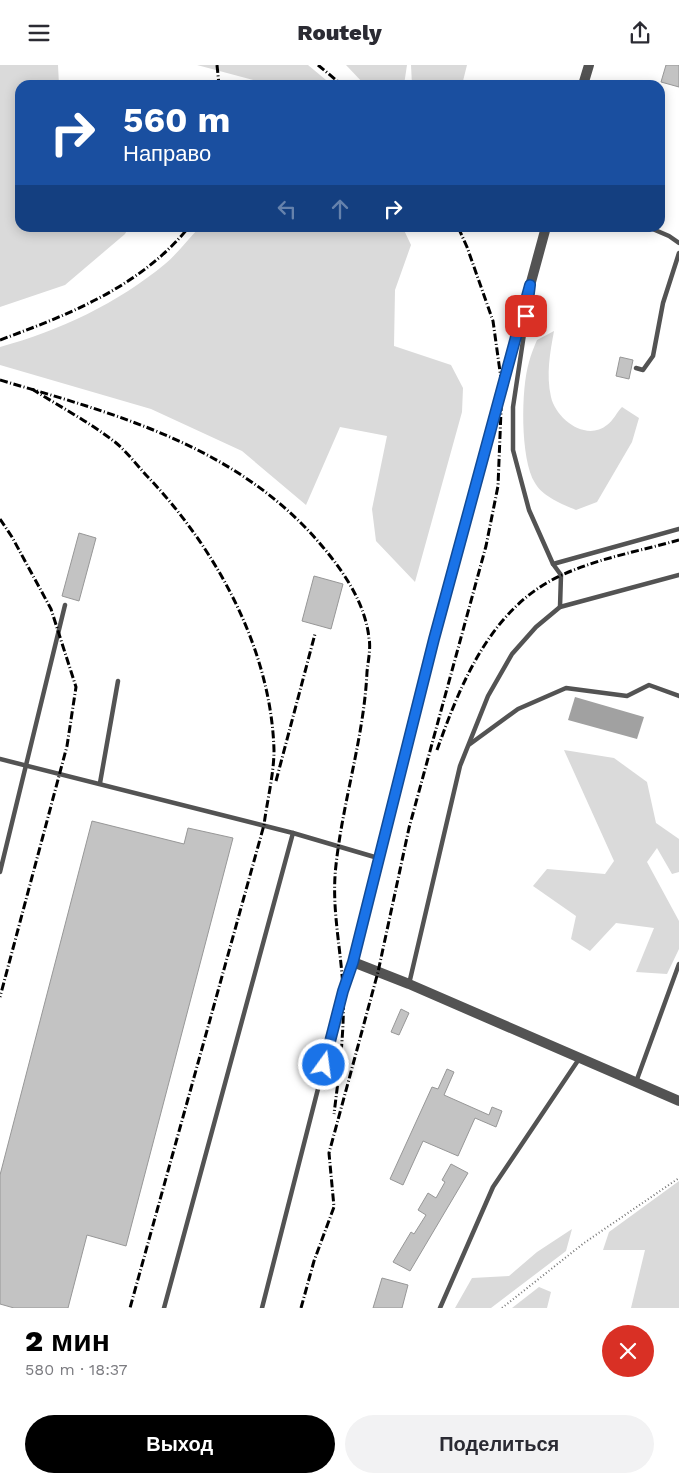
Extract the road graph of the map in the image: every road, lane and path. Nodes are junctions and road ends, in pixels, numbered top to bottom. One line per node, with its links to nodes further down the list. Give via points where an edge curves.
1 (589, 65): 2 (street)
2 (585, 80)
3 (545, 232): 7 (street)
4 (660, 232): 5 (lane)
5 (679, 243)
6 (679, 253): 8 (lane, via 663,303 653,356 644,370)
7 (530, 285): 10 (lane, via 513,407 514,450 529,510); 21 (street, via 434,639)
8 (636, 368)
9 (679, 529): 10 (lane)
10 (553, 564): 13 (lane, via 561,575)
11 (679, 575): 13 (lane)
12 (65, 605): 18 (lane)
13 (560, 607): 16 (lane, via 536,627 512,654 488,696)
14 (118, 681): 19 (lane)
15 (679, 696): 16 (lane, via 649,685 627,696 566,688 518,709)
16 (469, 745): 25 (lane, via 460,766)
17 (0, 759): 18 (lane)
18 (27, 767): 19 (lane); 22 (lane)
19 (100, 783): 20 (lane)
20 (293, 833): 21 (lane); 30 (lane)
21 (379, 858): 23 (street)
22 (0, 872)
23 (353, 962): 25 (street); 31 (lane)
24 (679, 964): 27 (lane)
25 (409, 984): 26 (street)
26 (579, 1059): 27 (street); 32 (lane, via 492,1187)
27 (635, 1083): 28 (street)
28 (679, 1101)
29 (679, 1178): 33 (path, via 584,1243)
30 (164, 1308)
31 (262, 1308)
32 (440, 1308)
33 (502, 1308)

